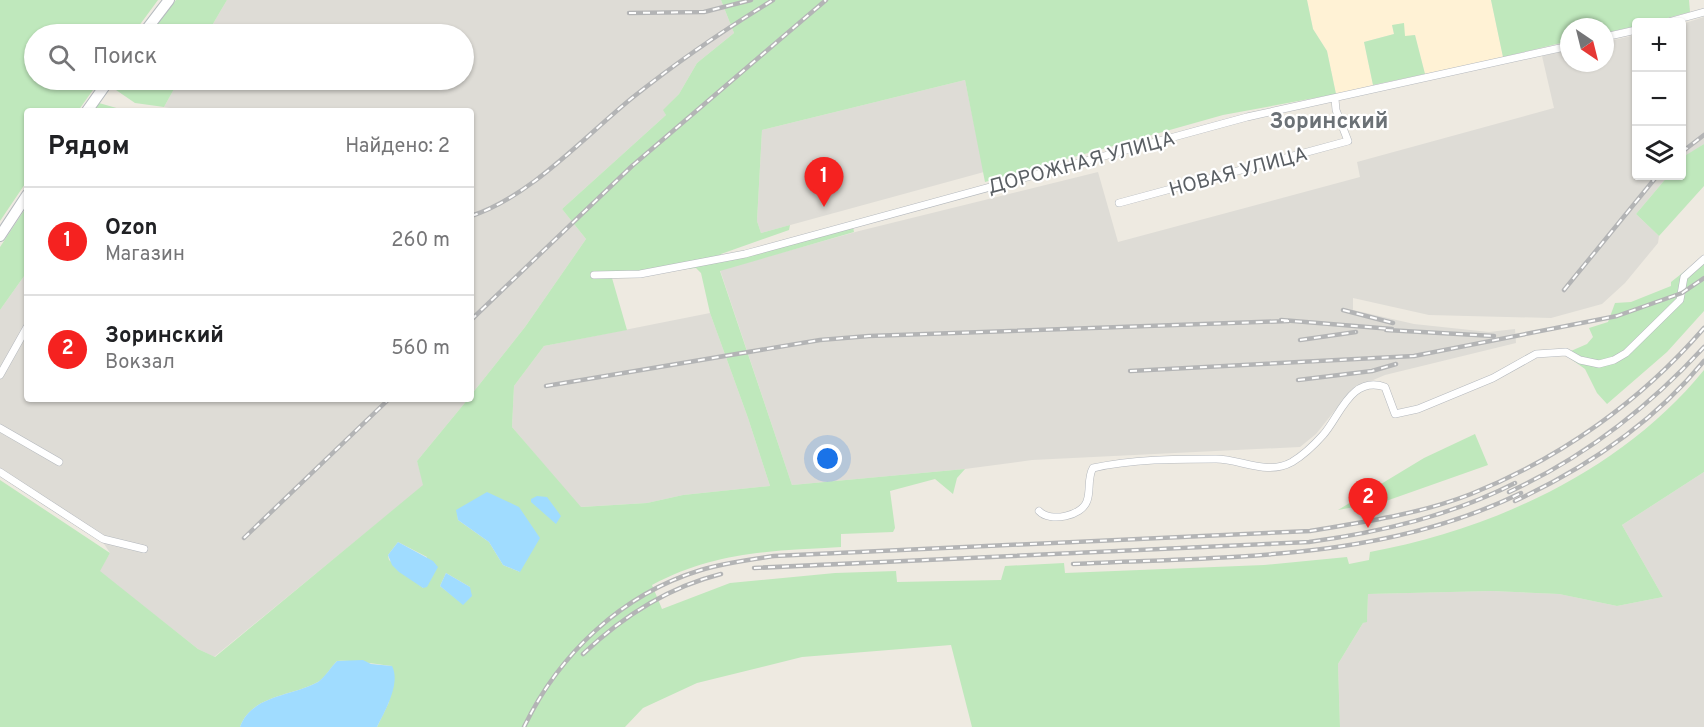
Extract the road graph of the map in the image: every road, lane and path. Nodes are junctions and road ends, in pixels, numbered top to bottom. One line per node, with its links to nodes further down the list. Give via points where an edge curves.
1 (169, 0): 4 (main road)
2 (1704, 12): 3 (street)
3 (1682, 18)
4 (151, 24)
5 (1632, 31): 6 (street)
6 (1614, 36)
7 (1560, 48): 9 (street, ДОРОЖНАЯ УЛИЦА)
8 (102, 90): 10 (main road)
9 (1335, 99): 12 (street, НОВАЯ УЛИЦА, via 1348,141); 15 (street, ДОРОЖНАЯ УЛИЦА, via 1247,117 745,254 640,274)
10 (89, 108)
11 (24, 200): 13 (main road)
12 (1119, 203)
13 (0, 236)
14 (1704, 259): 21 (street, via 1684,277 1680,300 1614,360 1599,364 1566,352 1536,354 1493,378 1418,409 1395,414 1385,387 1367,386 1353,393 1323,435 1290,463 1257,468 1218,459 1113,464 1093,468 1085,505 1053,519)
15 (594, 275)
16 (24, 332): 17 (street)
17 (0, 375)
18 (0, 428): 19 (street)
19 (59, 462)
20 (0, 472): 22 (street, via 103,539)
21 (1039, 511)
22 (144, 549)

